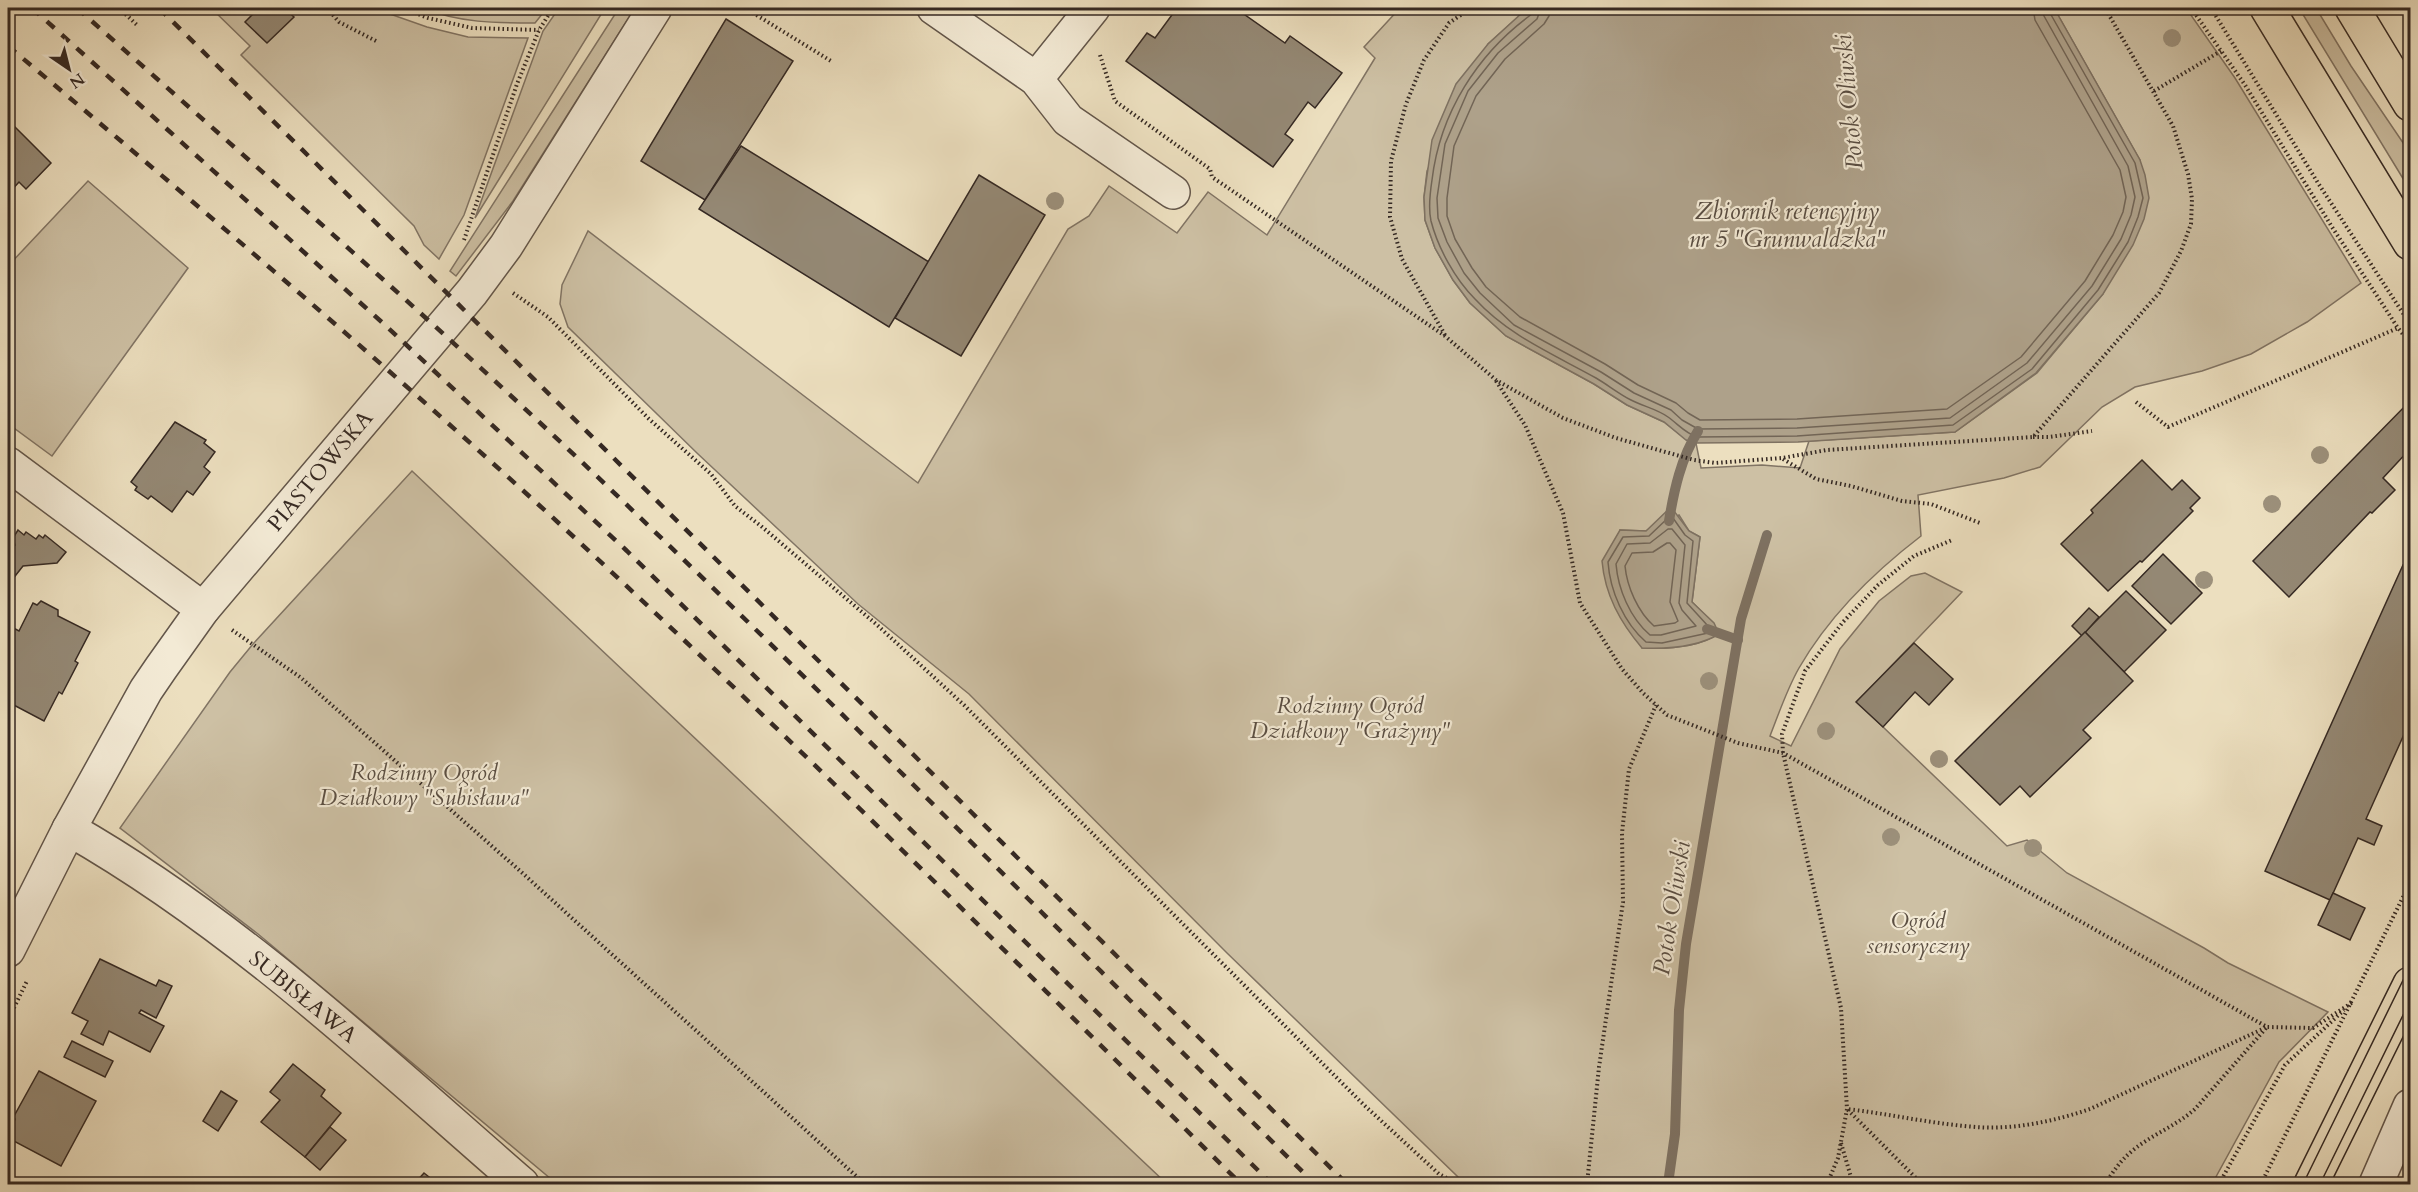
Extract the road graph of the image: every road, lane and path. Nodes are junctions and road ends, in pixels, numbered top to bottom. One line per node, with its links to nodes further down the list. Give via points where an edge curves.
1 (119, 8): 15 (path)
2 (327, 8): 17 (path, via 339,22)
3 (402, 8): 16 (path, via 472,28)
4 (553, 8): 16 (path)
5 (656, 8): 39 (street, PIASTOWSKA, via 486,274)
6 (745, 8): 19 (path)
7 (934, 8): 20 (street)
8 (1472, 8): 29 (path, via 1449,23 1424,60 1406,104 1391,161 1390,217 1402,259)
9 (2104, 8): 21 (path)
10 (2191, 8): 18 (path)
11 (2211, 8): 27 (path)
12 (2267, 8): 24 (main road)
13 (2352, 8): 22 (main road)
14 (1085, 18): 20 (street); 29 (path, via 1115,101 1210,169 1212,177)
15 (137, 25)
16 (538, 30): 25 (path)
17 (378, 42)
18 (2222, 51): 21 (path); 28 (path)
19 (831, 61)
20 (1036, 79): 23 (street, via 1068,120)
21 (2154, 91): 34 (path, via 2173,126 2188,174 2191,224 2160,292)
22 (2410, 104)
23 (1173, 192)
24 (2410, 243)
25 (462, 246)
26 (508, 290): 54 (path, via 548,317 649,419 711,474 735,506 876,624 964,705 1364,1104 1439,1174)
27 (2410, 324)
28 (2398, 328): 30 (path); 32 (path, via 2168,427)
29 (1445, 336): 31 (path)
30 (2410, 343)
31 (1496, 380): 35 (path, via 1563,418 1665,453 1715,463); 41 (path, via 1525,425 1563,513 1580,603 1622,669)
32 (2136, 402)
33 (2092, 431): 34 (path)
34 (2033, 437): 35 (path, via 1827,450)
35 (1782, 458): 37 (path, via 1816,479 1902,501 1930,504)
36 (8, 464): 39 (street)
37 (1980, 523)
38 (1952, 540): 42 (path, via 1914,556 1878,585 1843,622 1805,672 1782,734)
39 (203, 609): 43 (street, PIASTOWSKA, via 146,690)
40 (253, 644): 53 (path, via 300,677)
41 (1656, 705): 42 (path, via 1667,715 1710,733); 55 (path, via 1629,769 1622,833 1623,902)
42 (1783, 753): 48 (path); 50 (path, via 1840,1008)
43 (69, 829): 45 (street, PIASTOWSKA); 52 (street, SUBISŁAWA, via 114,855 210,922 318,1008)
44 (2410, 883): 47 (path)
45 (8, 950)
46 (2410, 987): 62 (main road)
47 (2353, 1002): 48 (path, via 2313,1028); 60 (path, via 2285,1065); 61 (path)
48 (2267, 1027): 50 (path, via 2064,1118 1977,1128); 59 (path, via 2195,1109 2133,1150)
49 (2410, 1106): 63 (street)
50 (1847, 1109): 51 (path); 58 (path)
51 (1840, 1142): 56 (path); 57 (path)
52 (522, 1185)
53 (865, 1185)
54 (1458, 1185)
55 (1587, 1185)
56 (1827, 1185)
57 (1853, 1185)
58 (1922, 1185)
59 (2105, 1185)
60 (2219, 1185)
61 (2261, 1185)
62 (2311, 1185)
63 (2376, 1185)

